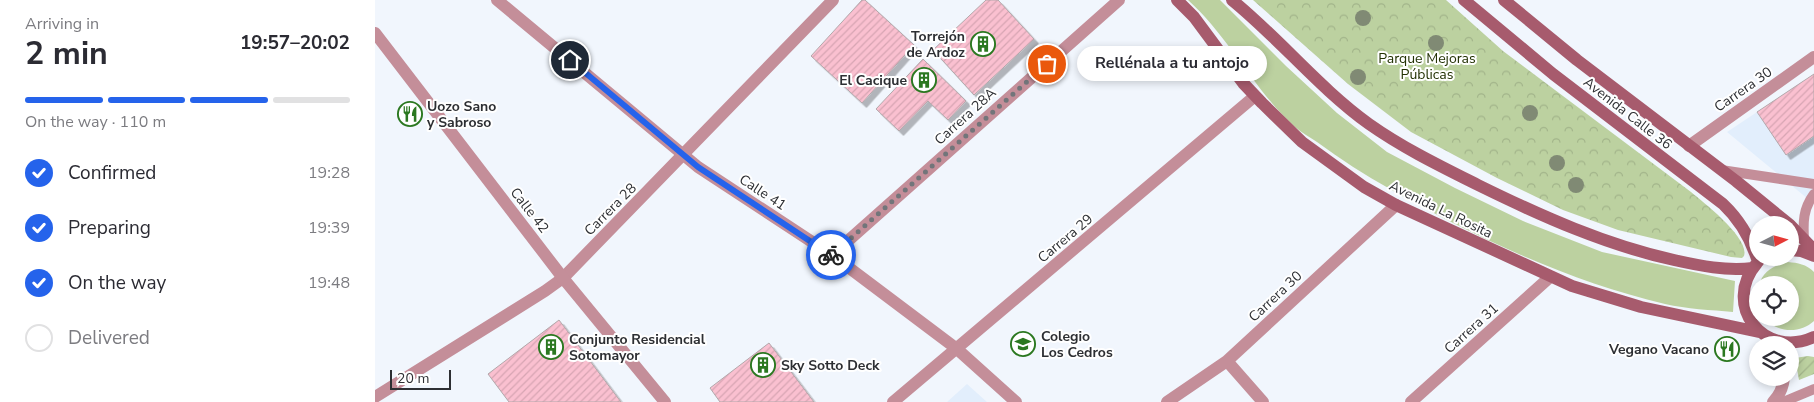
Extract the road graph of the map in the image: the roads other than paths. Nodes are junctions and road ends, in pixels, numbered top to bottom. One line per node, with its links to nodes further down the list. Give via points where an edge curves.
1 (497, 0): 12 (street, Calle 41)
2 (833, 0): 12 (street, Carrera 28)
3 (1119, 0): 23 (street, Carrera 28A)
4 (1177, 0): 10 (main road, Avenida La Rosita)
5 (1232, 0): 25 (main road, via 1345,105 1421,157 1554,220 1613,243 1710,268 1733,270)
6 (1464, 0): 19 (main road, Avenida Calle 36, via 1553,74 1723,204)
7 (1504, 0): 11 (main road, Avenida Calle 36)
8 (375, 33): 28 (street, Calle 42)
9 (1814, 57): 11 (street, Carrera 30)
10 (1255, 96): 16 (main road, Avenida La Rosita, via 1302,142 1364,188); 31 (street, Carrera 29)
11 (1689, 146): 13 (main road, Avenida Calle 36)
12 (684, 155): 23 (street, Calle 41); 28 (street, Carrera 28)
13 (1721, 170): 14 (lane); 17 (main road, Avenida Calle 36)
14 (1814, 184)
15 (1814, 194): 20 (lane, via 1807,203 1803,218)
16 (1396, 205): 27 (main road, Avenida La Rosita); 32 (street, Carrera 30)
17 (1779, 216)
18 (1799, 234): 20 (main road, Avenida Calle 36)
19 (1749, 237)
20 (1804, 239): 21 (main road, Avenida Calle 36)
21 (1814, 250)
22 (1799, 251): 24 (main road)
23 (832, 255): 31 (street, Calle 41)
24 (1814, 256)
25 (1749, 266)
26 (1756, 266): 29 (main road, via 1746,281 1743,294 1750,321)
27 (1550, 277): 29 (main road, Avenida La Rosita, via 1641,307); 41 (street, Carrera 31)
28 (563, 278): 35 (street, Carrera 28); 36 (street, Calle 42)
29 (1759, 332): 30 (main road)
30 (1765, 336)
31 (957, 349): 37 (street, Carrera 29); 38 (street, Calle 41)
32 (1227, 361): 39 (street, Carrera 30); 40 (street)
33 (1783, 386): 42 (street)
34 (1814, 390): 43 (lane)
35 (375, 397)
36 (665, 402)
37 (893, 402)
38 (1016, 402)
39 (1167, 402)
40 (1263, 402)
41 (1411, 402)
42 (1773, 402)
43 (1783, 402)

